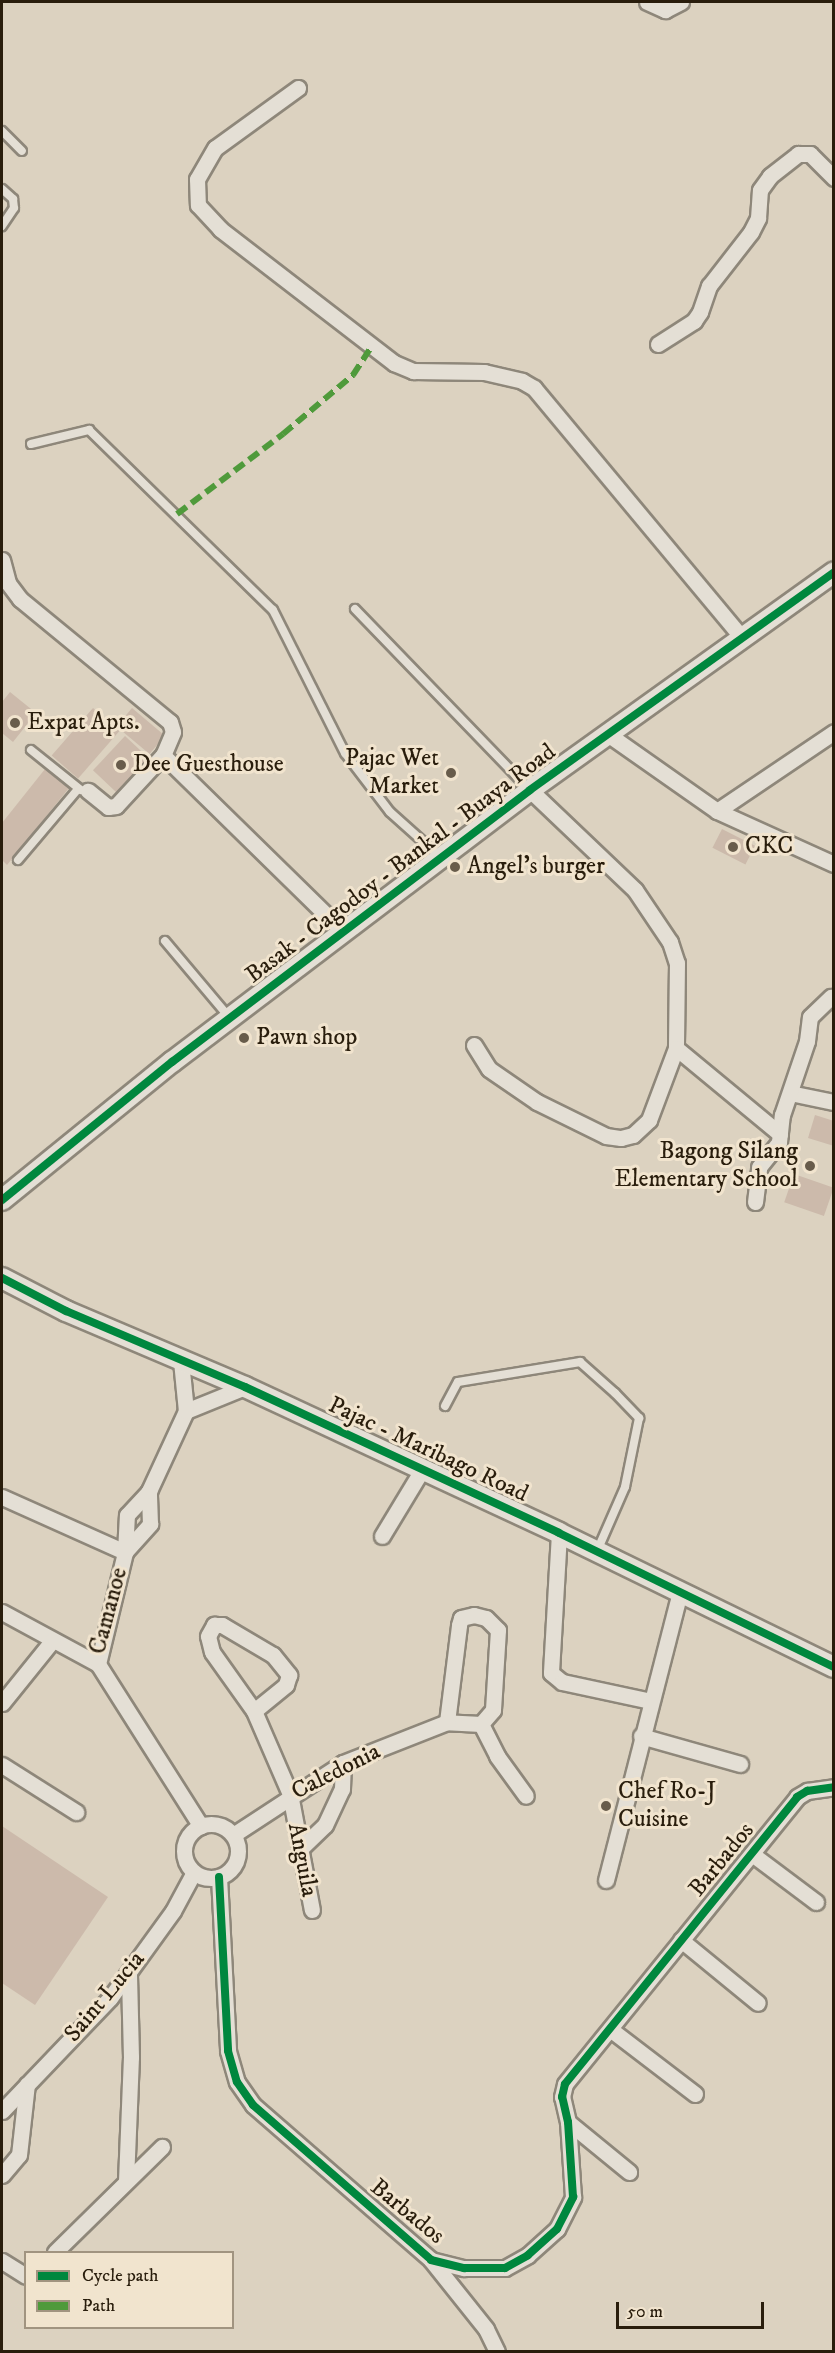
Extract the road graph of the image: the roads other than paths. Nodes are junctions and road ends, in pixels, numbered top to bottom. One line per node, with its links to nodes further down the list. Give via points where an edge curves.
1 (647, 2): 2 (street, via 665,10)
2 (681, 2)
3 (298, 88): 15 (street, via 214,148 197,179 198,205 220,229 394,363 413,371 484,372 522,381 534,388)
4 (2, 131): 5 (lane)
5 (22, 151)
6 (834, 178): 9 (street, via 810,154 798,154 770,176 760,190 758,218 751,232 709,286 700,312 694,321)
7 (2, 189): 8 (lane, via 13,199 14,208)
8 (2, 226)
9 (658, 344)
10 (31, 444): 23 (lane, via 89,430 273,610 345,753 390,812)
11 (2, 561): 13 (street)
12 (834, 572): 15 (street, Basak - Cagodoy - Bankal - Buaya Road)
13 (5, 586): 19 (street, via 170,722 173,732)
14 (355, 609): 21 (lane)
15 (742, 638): 17 (street, Basak - Cagodoy - Bankal - Buaya Road)
16 (834, 732): 22 (street)
17 (609, 735): 21 (street, Basak - Cagodoy - Bankal - Buaya Road); 22 (street)
18 (31, 750): 20 (lane)
19 (163, 755): 20 (street, via 116,807 108,807); 26 (street)
20 (83, 790): 24 (lane)
21 (530, 790): 23 (street, Basak - Cagodoy - Bankal - Buaya Road); 31 (street, via 635,890 670,942 677,963)
22 (717, 811): 25 (street)
23 (440, 858): 26 (street, Basak - Cagodoy - Bankal - Buaya Road)
24 (18, 860)
25 (834, 864)
26 (343, 931): 29 (street, Basak - Cagodoy - Bankal - Buaya Road)
27 (165, 941): 29 (lane)
28 (831, 997): 32 (street, via 810,1017 807,1041)
29 (230, 1018): 35 (street, Basak - Cagodoy - Bankal - Buaya Road)
30 (474, 1045): 31 (street, via 489,1069 537,1102 606,1136 621,1137 633,1135 649,1120)
31 (676, 1048): 34 (street)
32 (790, 1093): 33 (street); 34 (street)
33 (834, 1102)
34 (780, 1134): 36 (street, via 774,1152 759,1167)
35 (2, 1200)
36 (755, 1202)
37 (2, 1278): 38 (street, Pajac - Maribago Road, via 66,1311)
38 (181, 1361): 39 (street, Pajac - Maribago Road); 41 (street)
39 (246, 1387): 41 (street); 42 (street, Pajac - Maribago Road)
40 (445, 1406): 48 (lane, via 458,1382 580,1362 615,1393 639,1418 625,1487)
41 (186, 1411): 43 (street)
42 (422, 1470): 45 (street, Pajac - Maribago Road); 46 (street)
43 (149, 1491): 47 (street, via 127,1515); 47 (street, via 150,1524)
44 (2, 1497): 47 (street, Camanoe)
45 (559, 1533): 48 (street, Pajac - Maribago Road); 54 (street, via 551,1672 562,1682)
46 (382, 1536)
47 (125, 1552): 52 (street, Camanoe)
48 (597, 1552): 49 (street, Pajac - Maribago Road)
49 (680, 1592): 53 (street, Pajac - Maribago Road); 54 (street)
50 (2, 1612): 51 (street, Camanoe)
51 (52, 1641): 52 (street, Camanoe); 55 (street)
52 (98, 1664): 67 (street)
53 (834, 1667)
54 (651, 1701): 59 (street)
55 (2, 1703)
56 (254, 1711): 56 (street, Anguila, via 212,1652 208,1636 214,1625 222,1624 273,1655 289,1675 286,1685); 64 (street, Anguila)
57 (447, 1722): 58 (street); 58 (street, via 459,1625 461,1618 474,1615 486,1618 498,1630 493,1710); 60 (street, Caledonia)
58 (481, 1724): 65 (street, via 497,1756)
59 (641, 1736): 61 (street); 73 (street)
60 (343, 1763): 64 (street, Caledonia); 69 (street, via 342,1789 325,1825)
61 (740, 1764)
62 (2, 1765): 66 (street)
63 (834, 1787): 70 (street, Barbados, via 807,1791 798,1797)
64 (290, 1794): 68 (street, Caledonia); 69 (street, Anguila)
65 (526, 1796)
66 (76, 1812)
67 (201, 1826): 68 (street, via 219,1825); 71 (street, via 192,1832 184,1847 185,1858)
68 (233, 1835): 72 (street, via 237,1857 231,1869)
69 (299, 1850): 75 (street, Anguila)
70 (752, 1854): 74 (street); 76 (street, Barbados)
71 (194, 1872): 72 (street); 77 (street, Saint Lucia)
72 (219, 1876): 90 (street, Barbados, via 227,2041 237,2082 262,2115)
73 (606, 1880)
74 (816, 1902)
75 (312, 1910)
76 (681, 1940): 78 (street); 79 (street, Barbados)
77 (129, 1974): 80 (street, Saint Lucia, via 94,2017); 87 (street, via 131,2056)
78 (758, 2003)
79 (610, 2029): 81 (street); 83 (street, Barbados, via 566,2084 562,2097)
80 (27, 2084): 82 (street, Saint Lucia); 86 (street, via 19,2155)
81 (694, 2094)
82 (2, 2111)
83 (568, 2122): 85 (street); 90 (street, Barbados, via 573,2197 557,2229 528,2255 505,2268 464,2268)
84 (162, 2147): 87 (street)
85 (629, 2172)
86 (2, 2175)
87 (126, 2181): 88 (street)
88 (57, 2251)
89 (2, 2260): 91 (street)
90 (431, 2260): 92 (street, via 486,2329)
91 (24, 2275)
92 (497, 2352)

